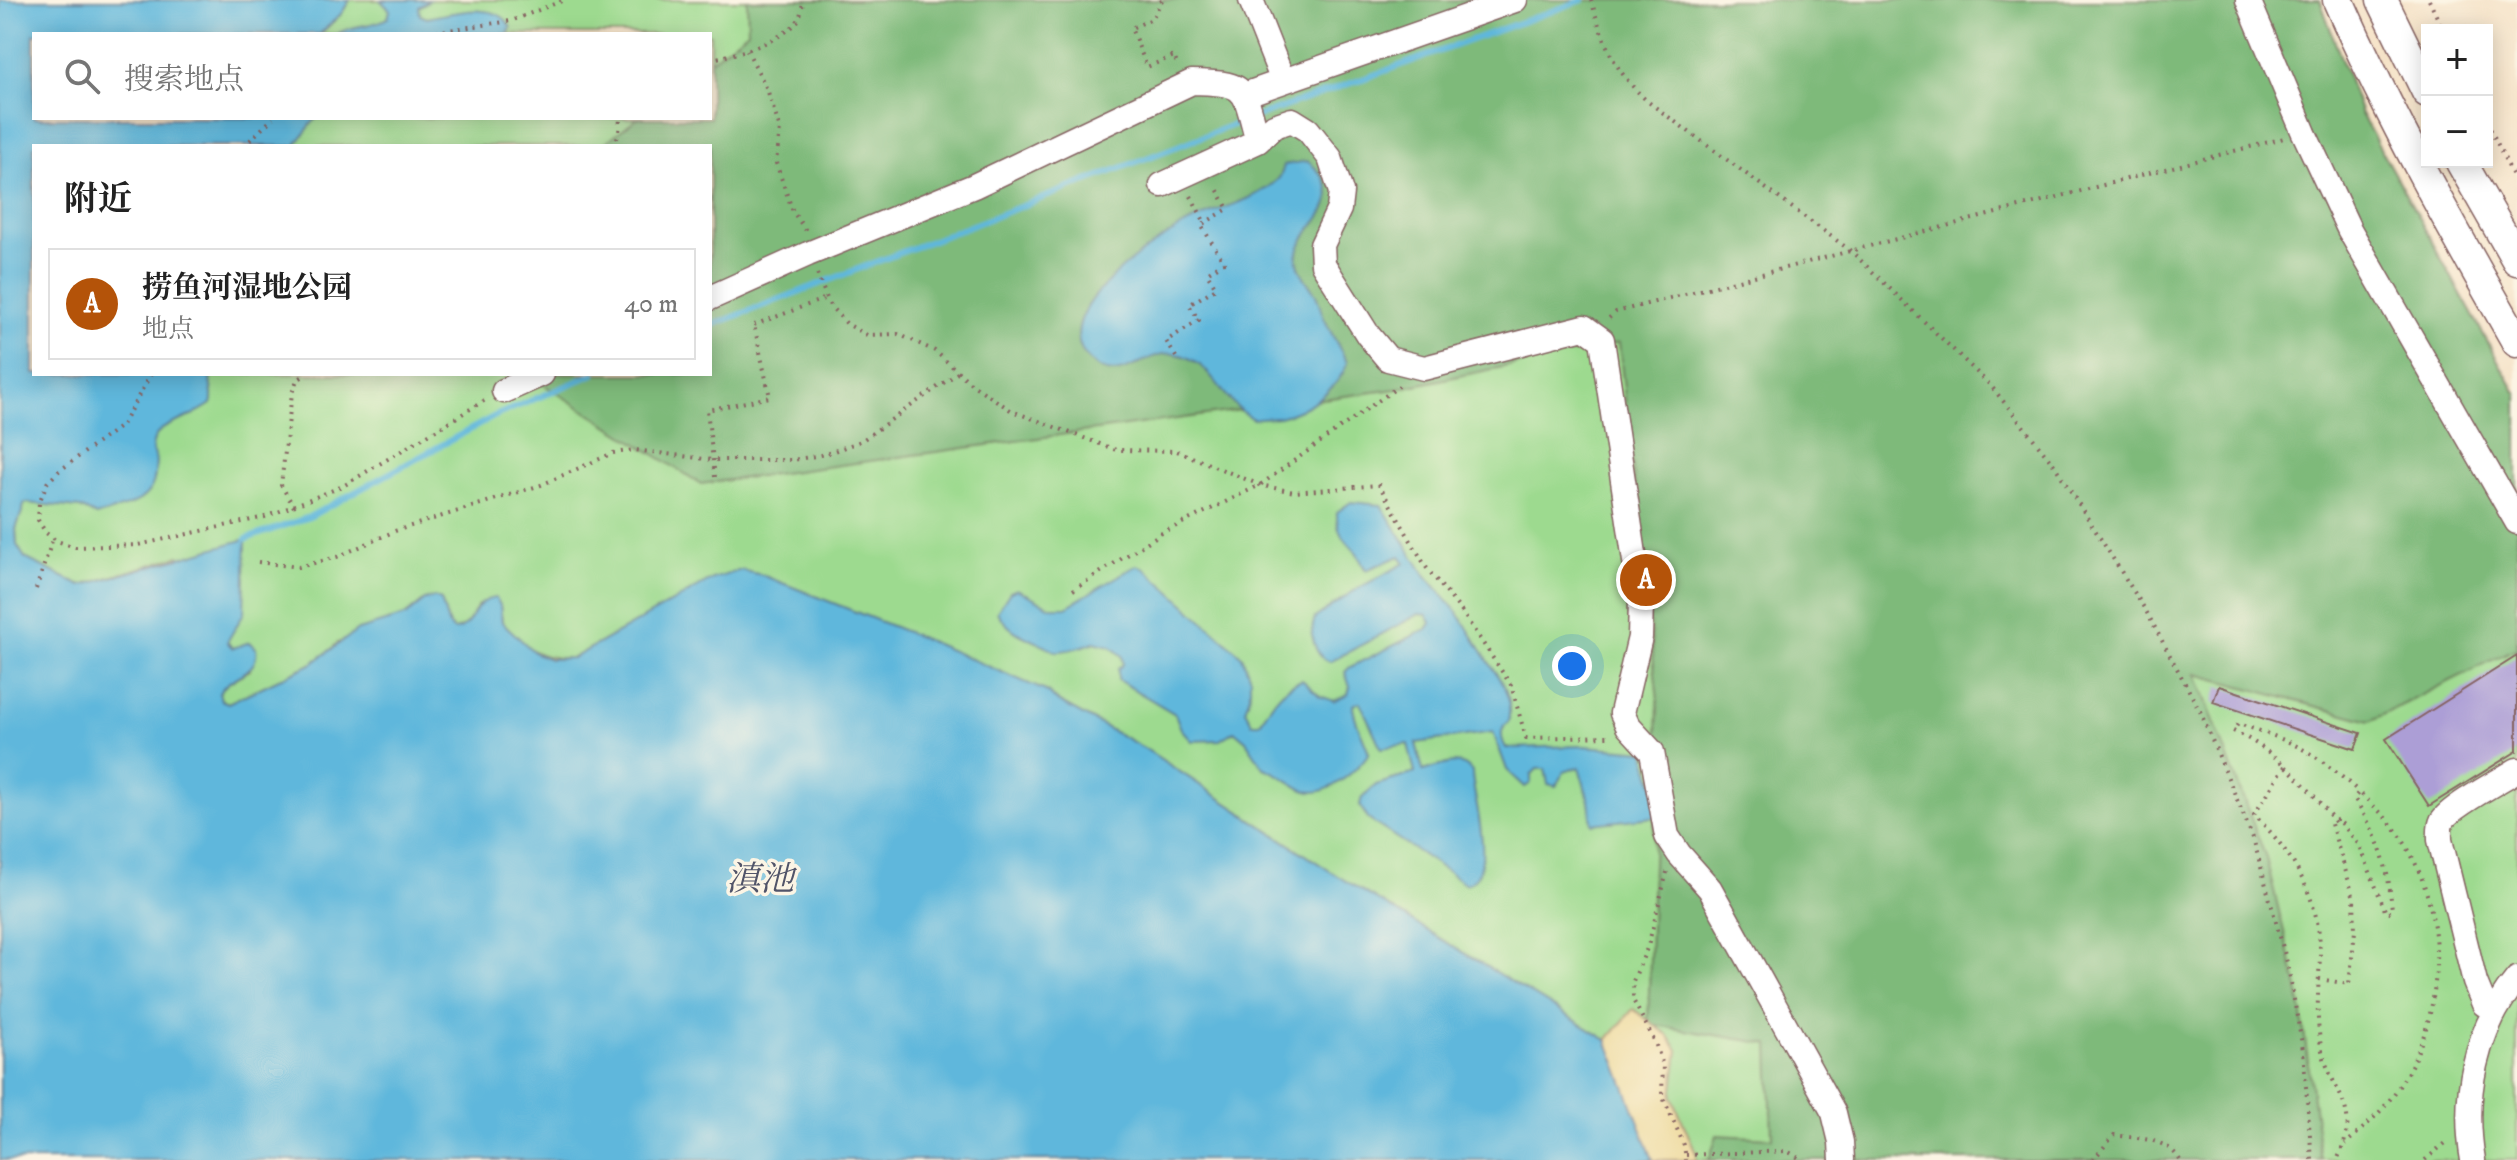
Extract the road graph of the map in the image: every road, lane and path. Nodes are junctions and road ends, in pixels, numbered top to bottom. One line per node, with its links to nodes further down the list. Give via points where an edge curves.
1 (564, 0): 12 (path, via 511,21)
2 (804, 0): 13 (path, via 798,20)
3 (1162, 0): 15 (path, via 1152,19 1131,28 1147,67 1174,56)
4 (1251, 0): 17 (lane)
5 (1515, 0): 17 (lane)
6 (1591, 0): 32 (path, via 1611,59 1625,80)
7 (2248, 0): 21 (lane)
8 (2338, 0): 38 (main road, via 2439,207)
9 (2382, 0): 16 (main road)
10 (2429, 0): 11 (path)
11 (2440, 24)
12 (434, 32)
13 (747, 50): 14 (path); 33 (path, via 780,129 776,163 793,212 809,234)
14 (712, 59)
15 (1181, 73)
16 (2421, 80)
17 (1283, 81): 18 (lane)
18 (1246, 101): 23 (lane); 33 (lane, via 1238,87 1192,82)
19 (271, 120): 24 (path)
20 (620, 120): 25 (path)
21 (2304, 133): 32 (path); 50 (lane, via 2349,229)
22 (2493, 134): 27 (path)
23 (1257, 136): 28 (lane); 40 (lane, via 1292,120 1308,130 1330,158 1341,192 1322,245 1323,264 1388,359)
24 (246, 144)
25 (615, 144)
26 (2464, 168): 34 (main road)
27 (2517, 184)
28 (1162, 185)
29 (1221, 197): 31 (path, via 1228,209)
30 (1197, 211): 31 (path)
31 (1205, 223): 39 (path, via 1201,225 1224,262 1207,273 1216,288 1189,305 1199,320 1166,341)
32 (1851, 251): 37 (path, via 1616,312); 70 (path, via 1991,386 2053,463 2146,611 2200,711 2253,838 2288,966 2303,1050)
33 (810, 260): 35 (path); 36 (lane)
34 (2517, 260)
35 (826, 296): 41 (path, via 847,324 867,335 898,334 935,351); 46 (path, bridge, via 754,325 770,397 707,410)
36 (712, 297)
37 (1593, 333): 40 (lane, via 1584,327); 55 (lane, via 1602,340 1641,601 1640,637 1622,713)
38 (2517, 342)
39 (1176, 357)
40 (1424, 368): 48 (path)
41 (959, 372): 46 (path, via 861,441 826,454 793,460); 48 (path, via 1027,417 1116,450 1177,451)
42 (150, 376): 51 (path, via 122,425 47,483 38,520)
43 (304, 376): 49 (path, via 292,393 281,485)
44 (538, 376): 45 (lane)
45 (504, 391): 49 (path, via 343,486)
46 (713, 460): 47 (path, bridge); 52 (path, via 635,450 613,453 541,485 395,531 337,557 299,567)
47 (715, 477)
48 (1260, 485): 54 (path, via 1160,534); 55 (path, via 1294,492 1379,485 1426,567 1511,685 1526,738 1616,736)
49 (294, 507): 51 (path, via 138,545 75,547)
50 (2517, 522)
51 (53, 538): 53 (path)
52 (258, 562)
53 (36, 589)
54 (1073, 590)
55 (1628, 726): 60 (lane, via 1652,752 1667,836)
56 (2285, 766): 58 (path, via 2233,731 2238,724 2304,748); 59 (path); 61 (path, via 2254,815 2288,851 2304,885 2318,922)
57 (2517, 770): 63 (lane, via 2455,808 2440,829 2475,982 2484,1004)
58 (2359, 792): 59 (path, via 2354,798 2380,842 2392,911 2386,913 2360,846 2338,819); 64 (path, via 2383,814 2416,864 2438,957 2427,1023 2413,1060 2396,1091)
59 (2335, 822): 61 (path, via 2331,824 2354,898 2355,931 2349,984)
60 (1673, 844): 65 (path, via 1651,934 1633,981 1633,1000 1663,1065 1662,1095); 67 (lane, via 1710,889 1834,1113)
61 (2319, 979): 64 (path, via 2321,1045 2346,1107)
62 (2517, 979): 63 (lane)
63 (2495, 1011): 72 (lane, via 2470,1085)
64 (2345, 1144): 71 (path)
65 (1686, 1158): 66 (path, via 1787,1151)
66 (1802, 1160)
67 (1842, 1160)
68 (2093, 1160): 69 (path, via 2114,1135 2160,1142)
69 (2180, 1160)
70 (2312, 1160)
71 (2337, 1160)
72 (2473, 1160)

